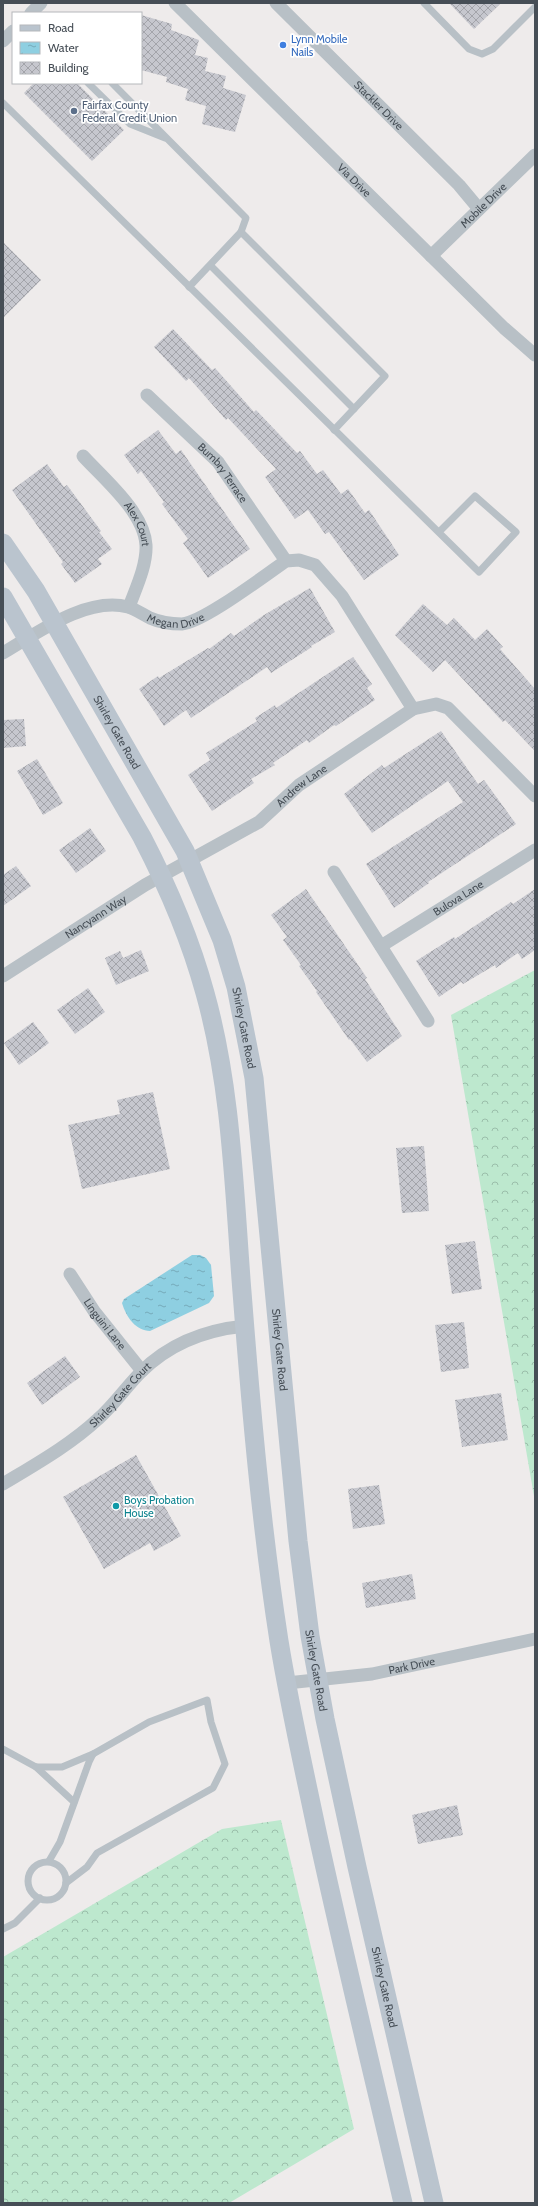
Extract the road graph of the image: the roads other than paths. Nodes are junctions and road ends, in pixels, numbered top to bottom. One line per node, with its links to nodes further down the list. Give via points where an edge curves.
1 (175, 3): 14 (street, Via Drive)
2 (276, 3): 12 (street, Stackler Drive, via 459,185)
3 (424, 3): 4 (lane, via 469,49 482,54 493,49)
4 (535, 7)
5 (12, 32): 6 (street)
6 (3, 41)
7 (89, 84): 10 (lane, via 130,124)
8 (113, 84): 10 (lane)
9 (3, 102): 16 (lane)
10 (167, 139): 13 (lane, via 246,218)
11 (535, 155): 12 (street, Mobile Drive)
12 (479, 209): 14 (street, Mobile Drive)
13 (241, 232): 15 (lane); 19 (lane, via 385,376)
14 (432, 256): 17 (street, Via Drive, via 504,328)
15 (211, 266): 16 (lane); 19 (lane)
16 (189, 287): 20 (lane)
17 (535, 355)
18 (148, 395): 24 (street, Bumbry Terrace, via 218,462)
19 (354, 409): 20 (lane)
20 (334, 430): 22 (lane)
21 (82, 456): 26 (street, Alex Court, via 140,522 146,545 142,571)
22 (440, 532): 22 (lane, via 475,496 516,532 479,572)
23 (3, 543): 27 (main road, Shirley Gate Road)
24 (286, 561): 26 (street, Megan Drive, via 203,617 183,624 151,618); 30 (street, via 299,560 315,565 342,596)
25 (3, 597): 28 (main road)
26 (129, 607): 27 (street, Megan Drive, via 100,605)
27 (55, 623): 28 (street, Megan Drive); 33 (main road, Shirley Gate Road, via 170,822)
28 (27, 639): 29 (street, Megan Drive); 35 (main road)
29 (3, 653)
30 (413, 710): 31 (street, Andrew Lane, via 436,704 448,708); 33 (street, Andrew Lane, via 299,786 259,822)
31 (535, 796)
32 (535, 850): 36 (street, Bulova Lane)
33 (189, 860): 35 (street, Nancyann Way); 44 (main road, Shirley Gate Road, via 222,940 234,981 254,1078 298,1541)
34 (334, 872): 36 (street)
35 (162, 875): 37 (street, Nancyann Way); 40 (main road, via 193,950 217,1042 228,1127)
36 (381, 946): 38 (street)
37 (3, 976)
38 (428, 1021)
39 (70, 1274): 41 (street, Linguini Lane, via 94,1312)
40 (245, 1326): 41 (street, Shirley Gate Court, via 211,1330 191,1338 160,1356); 45 (main road, via 267,1545)
41 (142, 1372): 42 (street, Shirley Gate Court, via 99,1419 71,1442)
42 (3, 1484)
43 (535, 1638): 44 (street, Park Drive, via 419,1665)
44 (318, 1681): 45 (street, Park Drive); 55 (main road, Shirley Gate Road, via 357,1867)
45 (287, 1683): 54 (main road, via 328,1881)
46 (3, 1749): 48 (lane)
47 (93, 1754): 48 (lane, via 62,1767); 49 (lane); 51 (lane, via 149,1722 207,1700 211,1722 225,1764 213,1788 97,1854 87,1867)
48 (36, 1767): 49 (lane)
49 (74, 1802): 50 (lane, via 60,1842)
50 (49, 1862): 51 (lane, via 62,1869); 52 (lane, via 39,1863 31,1869 27,1878 29,1888)
51 (66, 1883): 52 (lane, via 62,1892 54,1898)
52 (40, 1898): 53 (lane, via 15,1923)
53 (3, 1929)
54 (403, 2203)
55 (434, 2203)

